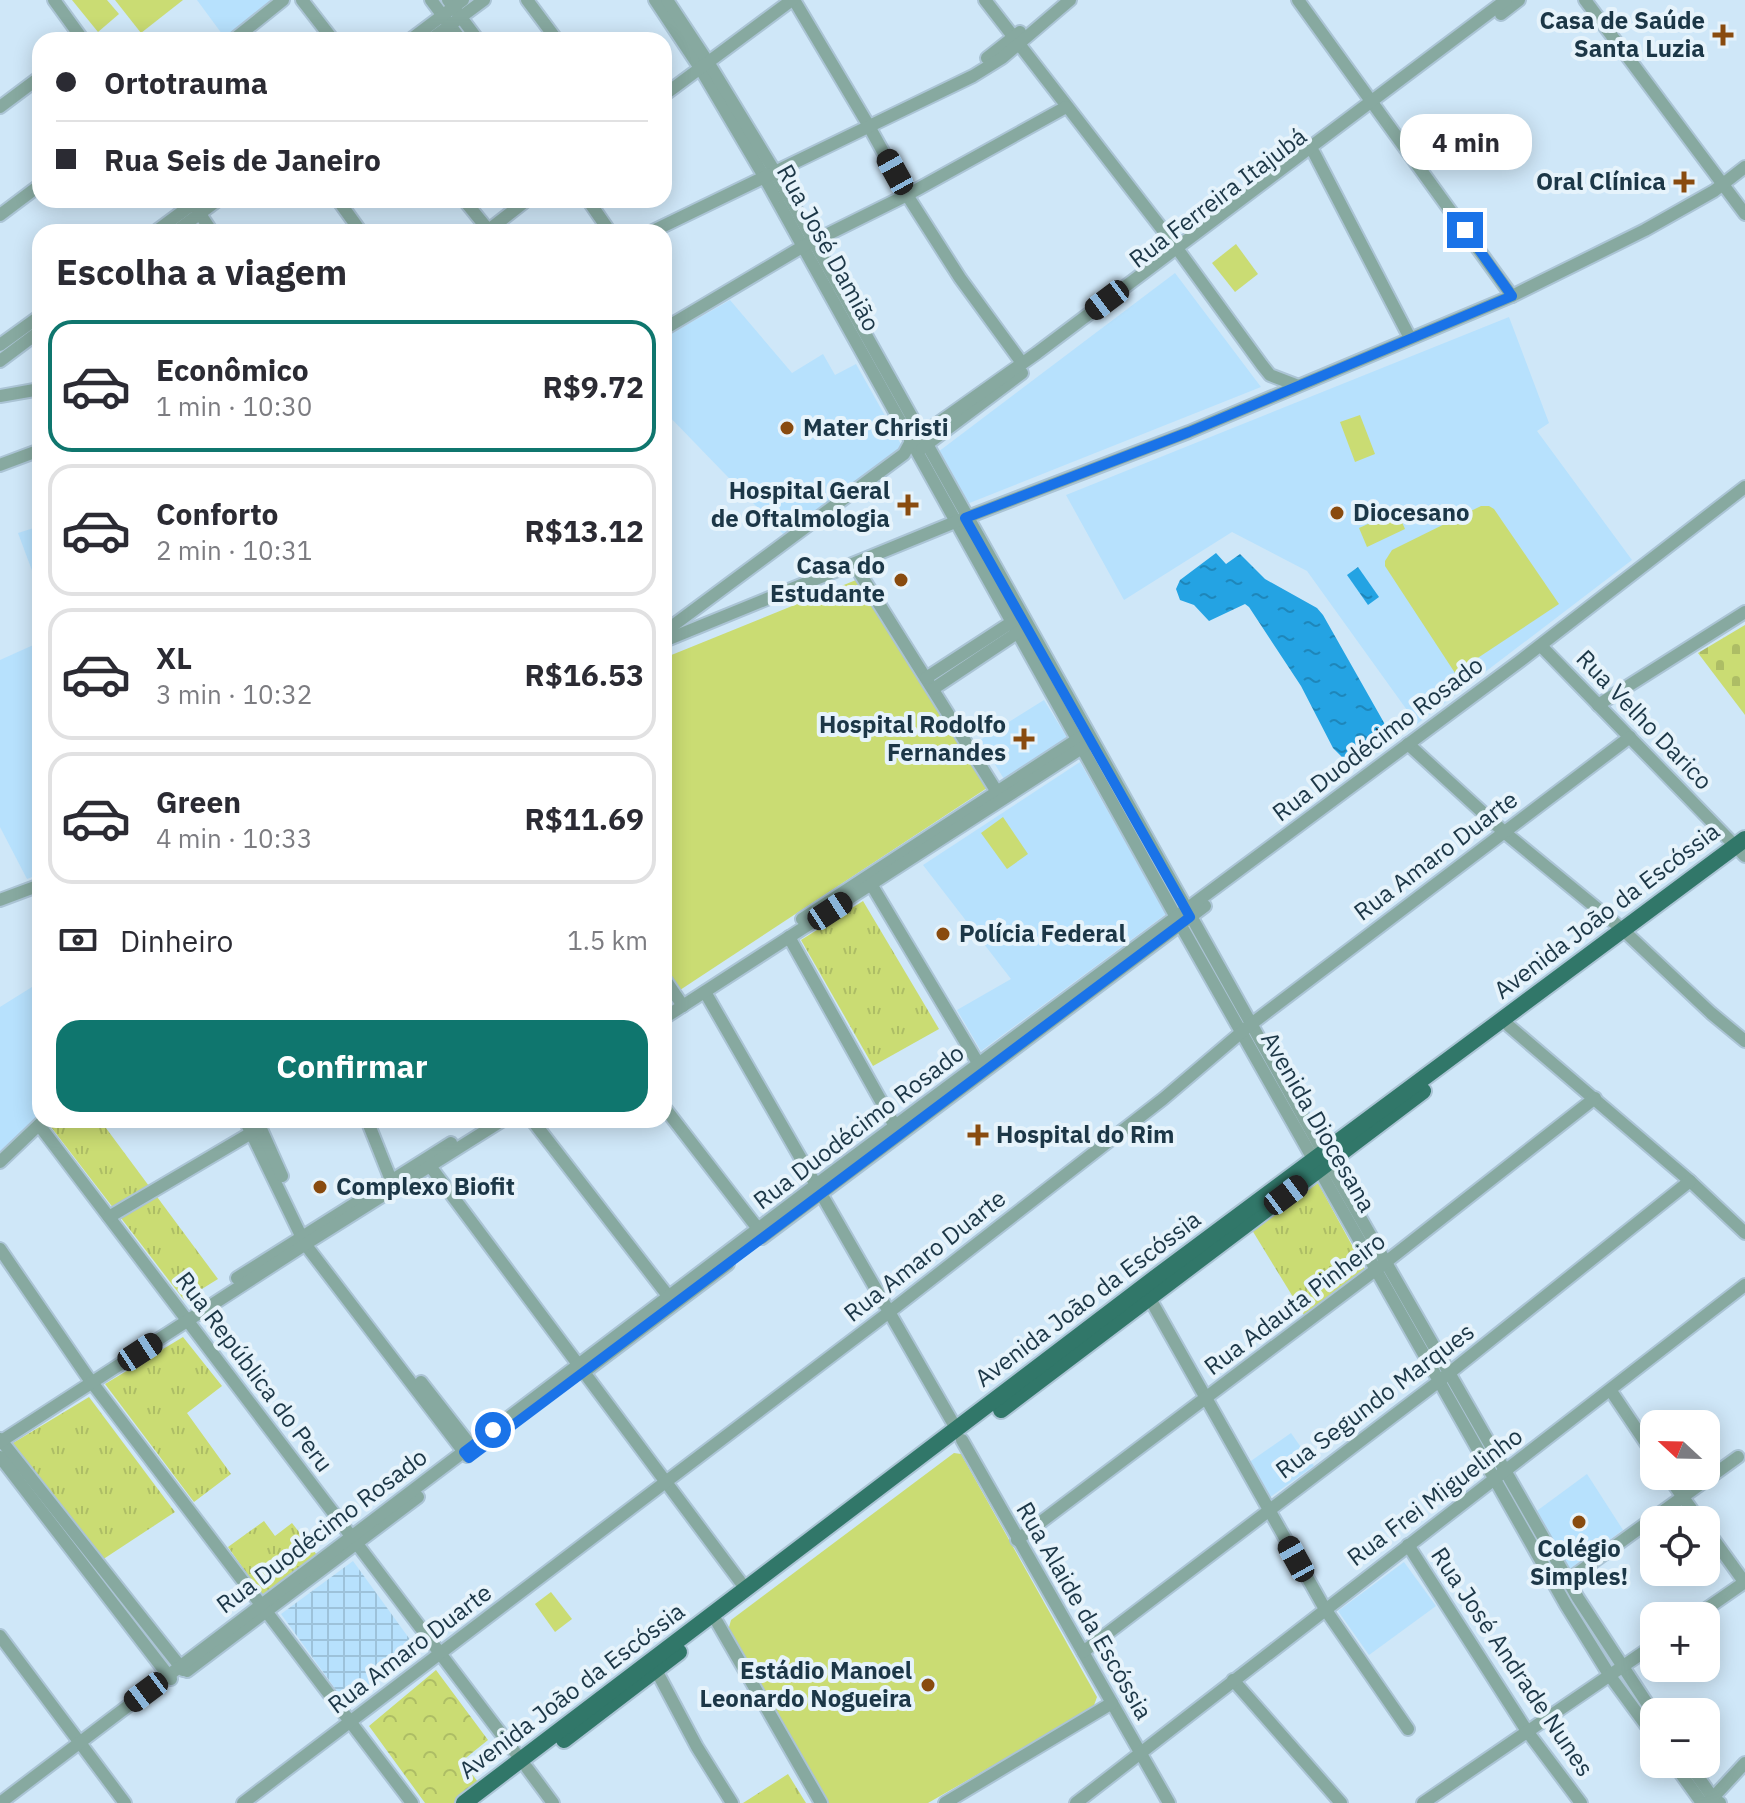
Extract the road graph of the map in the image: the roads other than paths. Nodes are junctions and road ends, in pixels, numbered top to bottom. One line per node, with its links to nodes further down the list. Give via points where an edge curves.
1 (54, 0): 18 (street)
2 (283, 0): 19 (street)
3 (302, 0): 20 (street)
4 (431, 0): 17 (street)
5 (484, 0): 17 (street)
6 (527, 0): 25 (street)
7 (655, 0): 27 (street, Rua José Damião)
8 (667, 0): 27 (street, Rua José Damião)
9 (793, 0): 27 (street); 33 (street)
10 (985, 0): 26 (street)
11 (1059, 0): 26 (street)
12 (1070, 0): 26 (street)
13 (1298, 0): 30 (street)
14 (1506, 0): 30 (street, Rua Ferreira Itajubá)
15 (1519, 0): 30 (street, Rua Ferreira Itajubá)
16 (1585, 0): 37 (street)
17 (453, 11): 21 (street); 22 (street); 23 (street); 24 (street)
18 (77, 32)
19 (243, 32)
20 (327, 32)
21 (422, 32)
22 (436, 32)
23 (459, 32)
24 (471, 32)
25 (551, 32)
26 (1016, 41): 32 (street); 33 (street, via 973,76)
27 (704, 65): 29 (street); 36 (street, Rua José Damião)
28 (32, 83): 31 (street)
29 (672, 89)
30 (1374, 104): 34 (street, Rua Ferreira Itajubá); 50 (street, Rua Ferreira Itajubá); 51 (street)
31 (0, 107)
32 (1066, 107): 39 (street); 50 (street)
33 (868, 124): 36 (street); 39 (street)
34 (1314, 153): 50 (street, Rua Ferreira Itajubá); 55 (street)
35 (1745, 167): 37 (street)
36 (766, 175): 48 (street); 49 (street, Rua José Damião)
37 (1722, 184): 43 (street); 51 (street, via 1645,230)
38 (32, 191): 44 (street)
39 (907, 195): 49 (street); 58 (street)
40 (189, 208): 45 (street)
41 (470, 208): 46 (street)
42 (517, 208): 47 (street)
43 (1745, 214)
44 (0, 215)
45 (166, 224)
46 (483, 224)
47 (497, 224)
48 (667, 224)
49 (807, 244): 53 (street); 62 (street, Rua José Damião)
50 (1179, 250): 58 (street, Rua Ferreira Itajubá); 59 (street, via 1270,375); 62 (street, Rua Ferreira Itajubá)
51 (1512, 296): 55 (street)
52 (32, 322): 56 (street)
53 (672, 324)
54 (32, 337): 57 (street)
55 (1410, 338): 59 (street)
56 (0, 345)
57 (0, 361)
58 (1022, 363): 62 (street, Rua Ferreira Itajubá)
59 (1296, 385): 67 (street)
60 (32, 390): 61 (street)
61 (0, 396)
62 (915, 446): 67 (street, Rua José Damião); 71 (street, Rua Ferreira Itajubá)
63 (32, 453): 64 (street)
64 (0, 465)
65 (1745, 487): 78 (street, Rua Duodécimo Rosado)
66 (1745, 495): 73 (street, Rua Duodécimo Rosado)
67 (960, 520): 68 (street); 70 (street, Avenida Diocesana)
68 (854, 564): 72 (street); 74 (street)
69 (1745, 612): 75 (street)
70 (1019, 624): 74 (street); 77 (street, Avenida Diocesana)
71 (672, 629)
72 (672, 631)
73 (1544, 649): 75 (street, Rua Velho Darico); 78 (street, Rua Duodécimo Rosado)
74 (929, 683): 79 (street)
75 (1598, 705): 76 (street, Rua Velho Darico)
76 (1630, 737): 80 (street, Rua Amaro Duarte); 81 (street, Rua Velho Darico)
77 (1084, 740): 79 (street); 82 (street); 85 (street, Avenida Diocesana)
78 (1411, 747): 80 (street); 85 (street, Rua Duodécimo Rosado)
79 (997, 792): 90 (street)
80 (1504, 832): 86 (street); 94 (street, Rua Amaro Duarte)
81 (1742, 849): 86 (main road, Avenida João da Escóssia)
82 (871, 884): 87 (street); 96 (street)
83 (32, 888): 84 (street)
84 (0, 900)
85 (1183, 916): 94 (street, Avenida Diocesana); 96 (street, Rua Duodécimo Rosado); 113 (street, Rua Duodécimo Rosado)
86 (1625, 932): 93 (main road, Avenida João da Escóssia); 95 (street); 108 (main road, Avenida João da Escóssia)
87 (789, 937): 89 (street); 99 (street)
88 (672, 990): 90 (street)
89 (705, 992): 90 (street); 113 (street, Rua Alaide da Escóssia)
90 (680, 1003): 91 (street); 92 (street)
91 (672, 1006)
92 (672, 1010)
93 (1509, 1026): 97 (street); 108 (main road, Avenida João da Escóssia)
94 (1246, 1029): 108 (street, Avenida Diocesana); 123 (street, Rua Amaro Duarte)
95 (1745, 1041)
96 (978, 1063): 99 (street, Rua Duodécimo Rosado)
97 (1595, 1098): 112 (street); 119 (street, Rua Adauta Pinheiro)
98 (672, 1117): 115 (street)
99 (895, 1126): 113 (street, Rua Duodécimo Rosado)
100 (36, 1128): 109 (street)
101 (46, 1128): 114 (street, Rua República do Peru)
102 (248, 1128): 114 (street)
103 (254, 1128): 117 (street)
104 (370, 1128): 111 (street)
105 (480, 1128): 111 (street)
106 (482, 1128): 110 (street)
107 (538, 1128): 121 (street)
108 (1322, 1161): 119 (street, Avenida Diocesana); 122 (main road, Avenida João da Escóssia); 132 (main road, Avenida João da Escóssia)
109 (0, 1162)
110 (430, 1166): 117 (street); 125 (street)
111 (391, 1180): 117 (street)
112 (1690, 1181): 116 (street); 126 (street, Rua Segundo Marques)
113 (819, 1188): 115 (street, Rua Duodécimo Rosado); 123 (street, Rua Alaide da Escóssia); 125 (street, Rua Duodécimo Rosado)
114 (109, 1217): 124 (street, Rua República do Peru)
115 (759, 1230): 121 (street, Rua Duodécimo Rosado)
116 (1745, 1233)
117 (306, 1238): 124 (street); 134 (street)
118 (0, 1249): 127 (street)
119 (1381, 1266): 126 (street, Avenida Diocesana); 128 (street, Avenida Diocesana); 130 (street, Rua Adauta Pinheiro)
120 (1745, 1285): 129 (street, Rua Frei Miguelinho)
121 (669, 1297): 125 (street, Rua Duodécimo Rosado)
122 (1149, 1297): 130 (street); 132 (main road, Avenida João da Escóssia)
123 (888, 1313): 132 (street, Rua Alaide da Escóssia); 138 (street, Rua Amaro Duarte)
124 (185, 1318): 127 (street); 144 (street, Rua República do Peru)
125 (581, 1369): 134 (street, Rua Duodécimo Rosado); 138 (street)
126 (1449, 1373): 128 (street, Rua Segundo Marques); 137 (street, Avenida Diocesana)
127 (90, 1380): 133 (street); 153 (street)
128 (1438, 1382): 137 (street, Avenida Diocesana); 142 (street, Rua Segundo Marques)
129 (1611, 1391): 131 (street); 137 (street, Rua Frei Miguelinho)
130 (1206, 1400): 142 (street); 143 (street, Rua Adauta Pinheiro)
131 (1640, 1434)
132 (959, 1435): 143 (street, Rua Alaide da Escóssia); 149 (main road, Avenida João da Escóssia); 154 (main road, Avenida João da Escóssia)
133 (0, 1439): 159 (street)
134 (470, 1452): 144 (street, Rua Duodécimo Rosado)
135 (0, 1457): 162 (street)
136 (1738, 1457): 140 (street)
137 (1500, 1474): 145 (street, Rua Frei Miguelinho); 147 (street, Avenida Diocesana); 150 (street, Avenida Diocesana)
138 (666, 1483): 149 (street); 157 (street, Rua Amaro Duarte)
139 (1678, 1490): 140 (street)
140 (1683, 1497): 141 (street); 147 (street)
141 (1689, 1506)
142 (1268, 1510): 152 (street); 156 (street, Rua Segundo Marques)
143 (1017, 1540): 156 (street, Rua Alaide da Escóssia)
144 (355, 1541): 153 (street, Rua Duodécimo Rosado); 157 (street, Rua República do Peru)
145 (1408, 1545): 152 (street, Rua Frei Miguelinho); 169 (street, Rua José Andrade Nunes)
146 (1720, 1548): 148 (street)
147 (1568, 1580): 150 (street, Avenida Diocesana)
148 (1745, 1582): 151 (street)
149 (745, 1588): 173 (main road, Avenida João da Escóssia)
150 (1572, 1601): 161 (street, Avenida Diocesana)
151 (1716, 1602)
152 (1325, 1609): 163 (street, Rua Frei Miguelinho); 168 (street)
153 (263, 1610): 159 (street, Rua Duodécimo Rosado); 167 (street)
154 (717, 1622): 160 (main road, Avenida João da Escóssia); 186 (street)
155 (0, 1636): 170 (street)
156 (1083, 1652): 165 (street, Rua Alaide da Escóssia)
157 (440, 1654): 167 (street, Rua Amaro Duarte); 173 (street, Rua República do Peru)
158 (1640, 1655): 161 (street)
159 (182, 1669): 162 (street, Rua Duodécimo Rosado)
160 (656, 1670): 173 (main road, Avenida João da Escóssia); 185 (street)
161 (1616, 1672): 164 (street, Avenida Diocesana); 166 (street, Avenida Diocesana); 169 (street)
162 (170, 1678): 170 (street, Rua Duodécimo Rosado)
163 (1233, 1680): 171 (street, Rua Frei Miguelinho); 190 (street)
164 (1640, 1699)
165 (1112, 1703): 171 (street, Rua Alaide da Escóssia); 187 (street)
166 (1640, 1712)
167 (350, 1722): 180 (street, Rua Amaro Duarte); 181 (street)
168 (1408, 1729)
169 (1527, 1731): 191 (street); 192 (street, Rua José Andrade Nunes)
170 (81, 1745): 177 (street, Rua Duodécimo Rosado); 178 (street, Rua Duodécimo Rosado); 179 (street)
171 (1141, 1752): 188 (street, Rua Frei Miguelinho); 189 (street, Rua Alaide da Escóssia)
172 (1745, 1763): 176 (street)
173 (524, 1764): 182 (main road, Avenida João da Escóssia); 183 (main road, Avenida João da Escóssia); 184 (street, Rua República do Peru)
174 (1688, 1778): 176 (street)
175 (1697, 1778): 176 (street)
176 (1711, 1802)
177 (0, 1803)
178 (11, 1803)
179 (125, 1803)
180 (243, 1803)
181 (412, 1803)
182 (464, 1803)
183 (481, 1803)
184 (553, 1803)
185 (732, 1803)
186 (821, 1803)
187 (945, 1803)
188 (1076, 1803)
189 (1169, 1803)
190 (1341, 1803)
191 (1423, 1803)
192 (1581, 1803)

